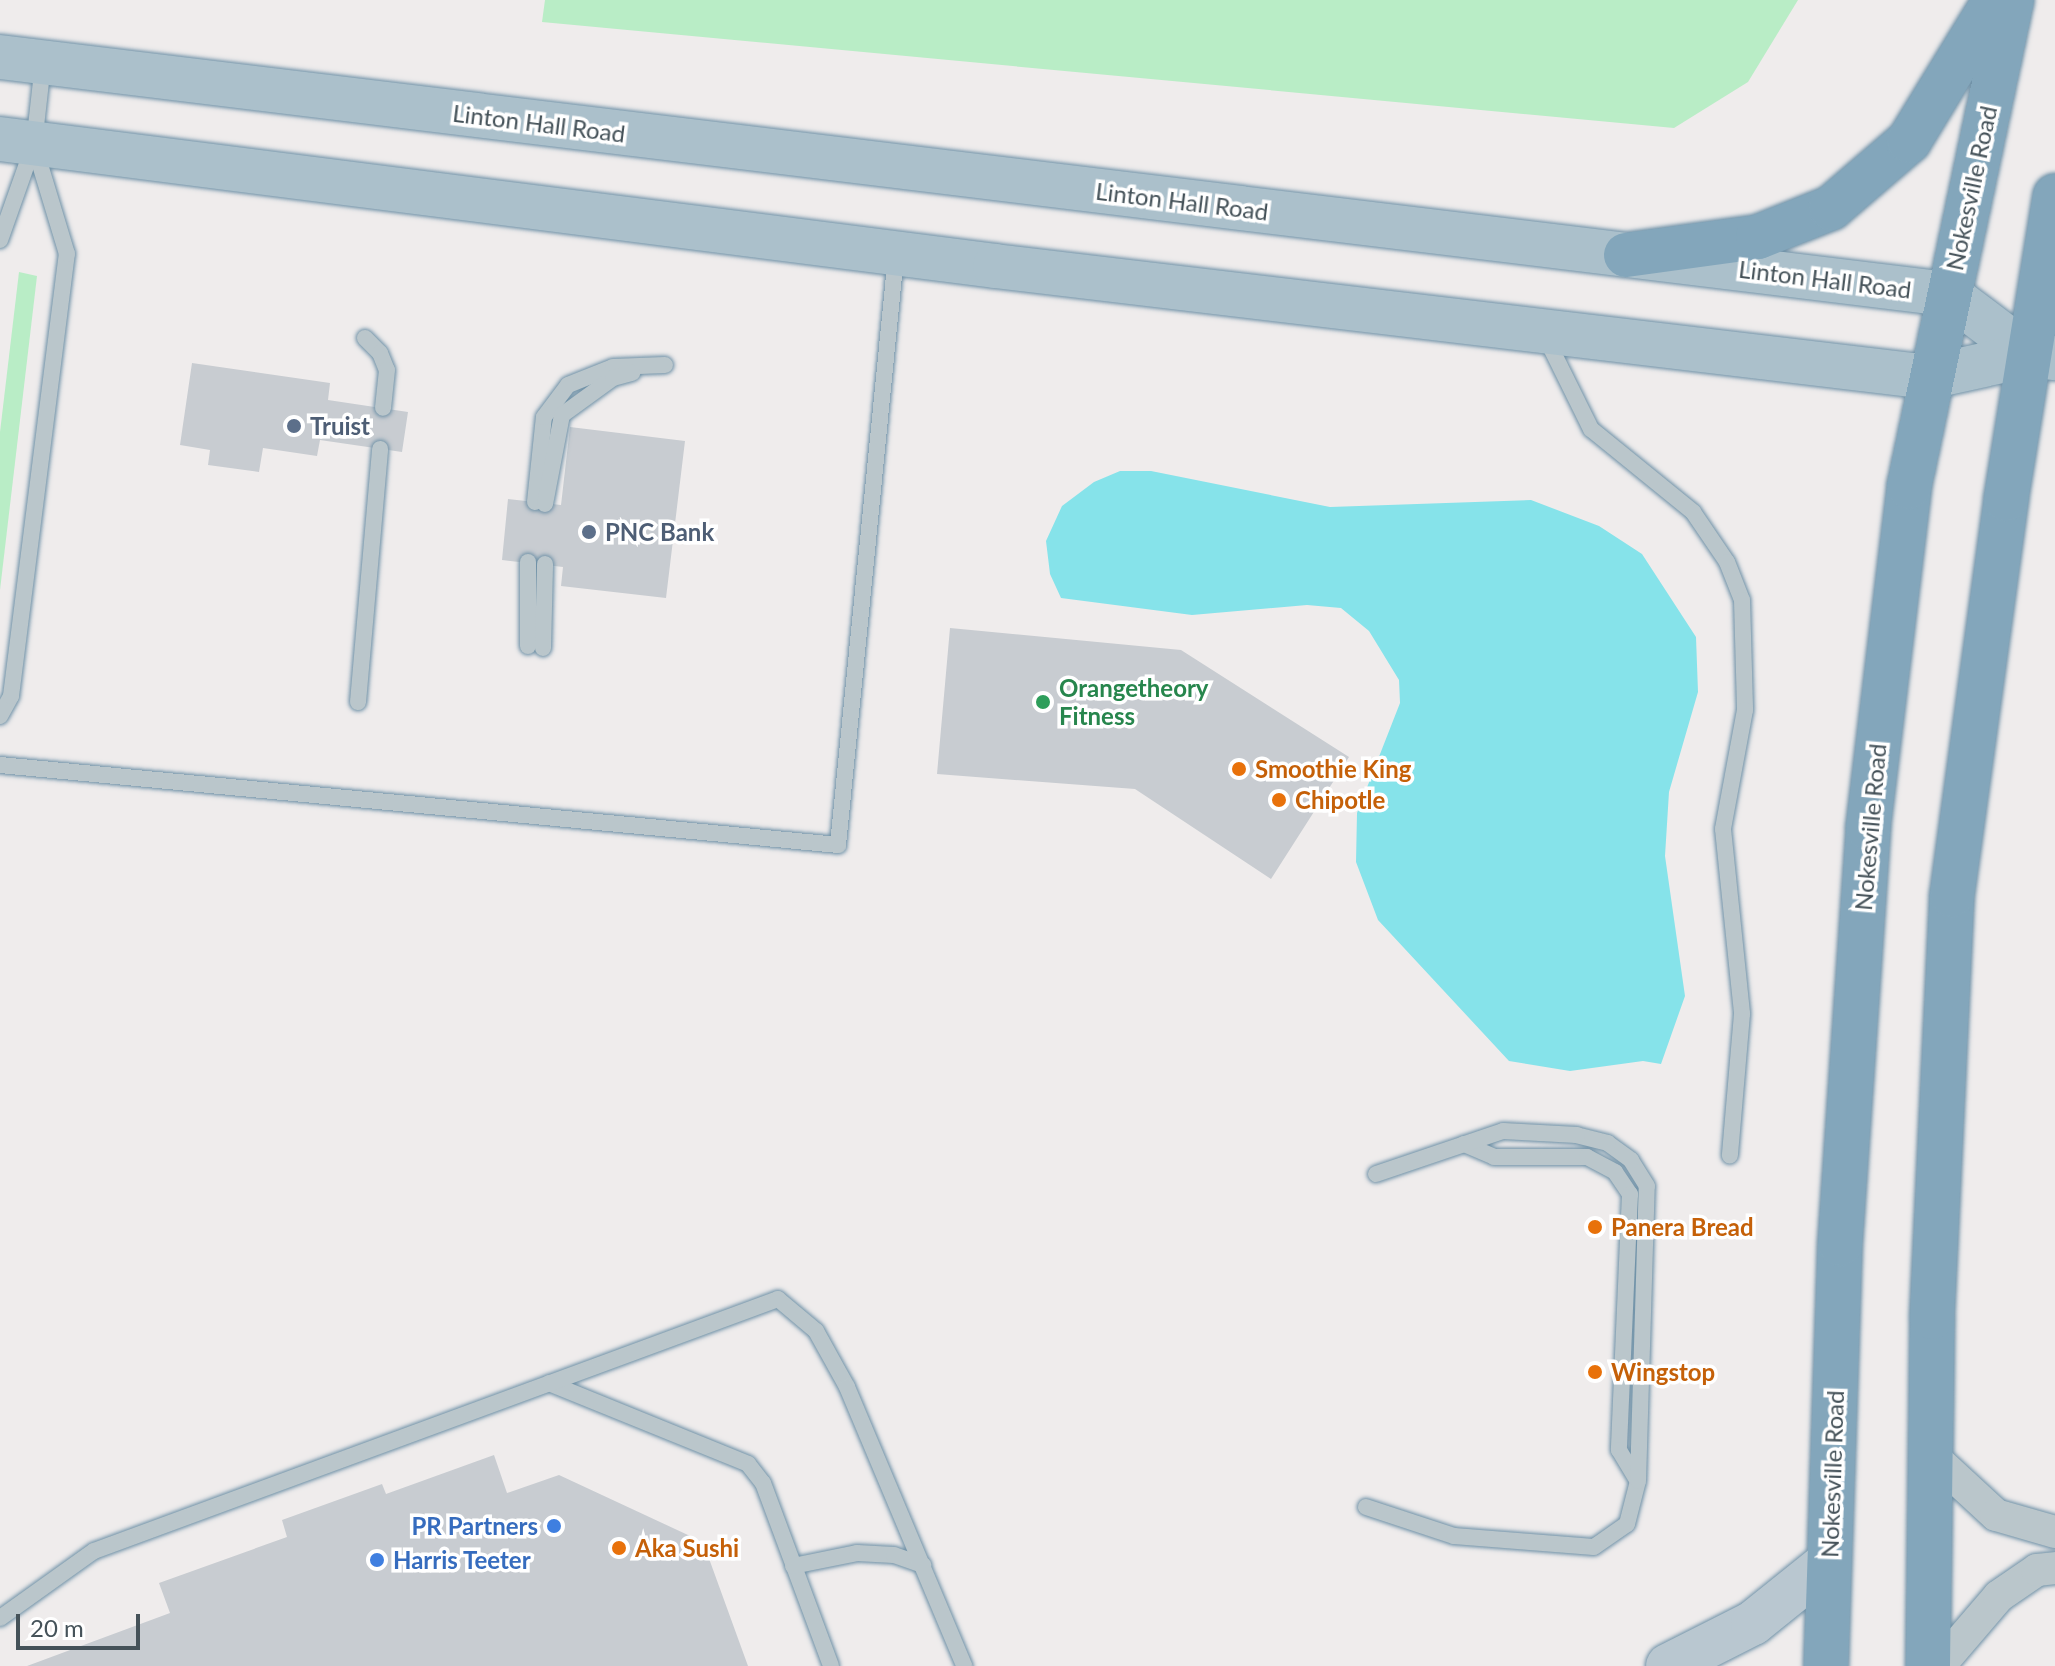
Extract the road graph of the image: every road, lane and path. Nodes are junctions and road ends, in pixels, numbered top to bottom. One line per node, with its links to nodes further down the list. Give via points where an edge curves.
1 (1995, 0): 9 (highway, via 1909,141 1831,208 1758,237)
2 (2012, 0): 10 (highway, Nokesville Road)
3 (0, 57): 4 (main road, Linton Hall Road)
4 (44, 62): 5 (lane); 9 (main road, Linton Hall Road)
5 (17, 142): 7 (lane); 8 (main road); 22 (lane, via 67,254 11,696)
6 (2055, 196): 13 (highway)
7 (0, 240)
8 (896, 254): 11 (main road); 23 (lane, via 838,845)
9 (1626, 255): 10 (main road, Linton Hall Road)
10 (1948, 294): 13 (main road); 15 (highway, Nokesville Road)
11 (1542, 331): 15 (main road); 25 (lane, via 1591,429 1693,512 1727,562 1742,600 1745,710 1723,829 1742,1014)
12 (365, 338): 16 (lane, via 387,370)
13 (2042, 357): 15 (main road); 28 (highway, via 1952,895)
14 (665, 365): 18 (lane, via 613,367 568,385 544,417)
15 (1929, 377): 32 (highway, Nokesville Road, via 1907,498 1868,828 1840,1244)
16 (383, 408)
17 (380, 449): 21 (lane)
18 (540, 503)
19 (536, 563): 20 (lane)
20 (535, 647)
21 (358, 702)
22 (0, 716)
23 (0, 765)
24 (1464, 1144): 26 (lane); 29 (lane, via 1494,1157 1587,1157 1615,1172 1630,1194 1619,1450); 29 (lane, via 1503,1131 1577,1135 1608,1143 1631,1160 1647,1186)
25 (1730, 1155)
26 (1376, 1174)
27 (549, 1383): 33 (lane, via 778,1299 816,1331 847,1387); 34 (lane, via 748,1464 763,1483); 36 (lane, via 94,1551)
28 (1931, 1455): 31 (street, via 1996,1515); 41 (highway)
29 (1638, 1481): 30 (lane, via 1627,1524 1594,1547 1454,1536)
30 (1366, 1507)
31 (2055, 1532)
32 (1829, 1562): 39 (street, via 1761,1618); 40 (highway, Nokesville Road)
33 (923, 1565): 34 (lane, via 894,1555 857,1553); 38 (lane)
34 (793, 1566): 37 (lane)
35 (2055, 1568): 42 (street, via 2037,1570 1999,1596)
36 (0, 1618)
37 (831, 1666)
38 (964, 1666)
39 (1668, 1666)
40 (1826, 1666)
41 (1928, 1666)
42 (1939, 1666)

